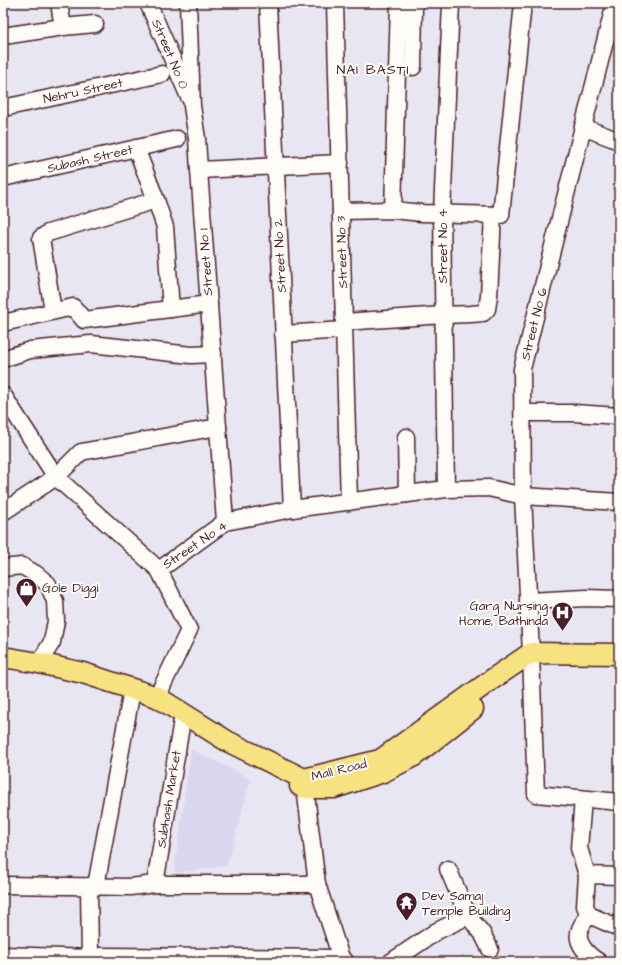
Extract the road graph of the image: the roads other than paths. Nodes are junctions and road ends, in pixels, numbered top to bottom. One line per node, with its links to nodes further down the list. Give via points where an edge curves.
1 (59, 3): 12 (street)
2 (148, 3): 16 (street, Street No 0)
3 (188, 3): 16 (street, Street No 1)
4 (268, 3): 23 (street, Street No 2)
5 (335, 3): 22 (street, Street No 3)
6 (399, 3): 27 (street)
7 (414, 3): 14 (street)
8 (451, 3): 29 (street, Street No 4)
9 (523, 3): 30 (street, via 501,216)
10 (615, 3): 18 (street, Street No 6)
11 (95, 24): 12 (street)
12 (63, 27): 13 (street)
13 (3, 36)
14 (413, 67)
15 (162, 74): 17 (street, Nehru Street)
16 (192, 106): 24 (street, Street No 1)
17 (3, 108)
18 (583, 127): 20 (street); 41 (street, Street No 6, via 522,369)
19 (177, 139): 21 (street, Subash Street)
20 (619, 141)
21 (136, 148): 25 (street, Subash Street); 26 (street)
22 (340, 163): 23 (street); 28 (street, Street No 3)
23 (275, 165): 24 (street); 37 (street, Street No 2)
24 (199, 170): 31 (street, Street No 1)
25 (3, 178)
26 (156, 200): 32 (street, via 165,227); 33 (street, via 48,233 41,238)
27 (393, 210): 28 (street); 29 (street)
28 (341, 211): 36 (street, Street No 3)
29 (442, 213): 30 (street); 34 (street, Street No 4)
30 (493, 215): 34 (street, via 487,309 484,313)
31 (209, 304): 32 (street); 38 (street, Street No 1)
32 (171, 309): 33 (street, via 84,320 73,307)
33 (53, 311): 35 (street)
34 (443, 315): 36 (street); 46 (street, Street No 4)
35 (3, 322)
36 (344, 326): 37 (street); 49 (street, Street No 3)
37 (283, 334): 51 (street, Street No 2)
38 (213, 354): 39 (street, via 191,355 91,344 30,350); 43 (street, Street No 1)
39 (3, 359)
40 (3, 395): 45 (street)
41 (523, 413): 42 (street); 48 (street, Street No 6)
42 (619, 416)
43 (218, 427): 45 (street, via 81,452); 53 (street, Street No 1)
44 (406, 437): 47 (street)
45 (56, 477): 52 (street); 55 (street)
46 (446, 489): 47 (street, Street No 4); 48 (street, Street No 4, via 489,488)
47 (407, 494): 49 (street, Street No 4)
48 (523, 496): 50 (street, Street No 4); 57 (street, Street No 6)
49 (349, 502): 51 (street, Street No 4)
50 (619, 502)
51 (292, 509): 53 (street, Street No 4)
52 (3, 512)
53 (225, 522): 55 (street, Street No 4)
54 (3, 568): 61 (street, via 22,566 36,574 48,584 55,601 56,621 52,642)
55 (159, 570): 65 (street, via 189,630)
56 (619, 599): 57 (street)
57 (528, 601): 60 (street, Street No 6)
58 (619, 654): 60 (main road)
59 (3, 657): 61 (main road, Mall Road)
60 (532, 660): 62 (main road); 67 (main road, Mall Road, via 494,678 380,760); 68 (street, Street No 6, via 536,794)
61 (39, 663): 64 (main road, Mall Road, via 84,673)
62 (619, 664)
63 (3, 669): 64 (main road, via 75,680)
64 (132, 695): 65 (main road, Mall Road); 66 (main road); 76 (street)
65 (157, 697): 66 (main road, Mall Road)
66 (182, 720): 67 (main road, Mall Road, via 227,741); 73 (street, Subhash Market)
67 (305, 784): 74 (street)
68 (583, 799): 69 (street); 71 (street, via 579,848)
69 (619, 802)
70 (448, 870): 78 (street)
71 (587, 875): 72 (street); 77 (street, via 585,906)
72 (619, 876)
73 (155, 884): 74 (street); 76 (street)
74 (317, 884): 83 (street)
75 (3, 885): 76 (street)
76 (92, 886): 82 (street)
77 (589, 915): 79 (street); 85 (street, via 579,930 579,938 581,946)
78 (468, 916): 80 (street); 84 (street, via 437,931)
79 (619, 928)
80 (490, 948)
81 (3, 955): 82 (street)
82 (97, 959): 83 (street)
83 (344, 960)
84 (391, 962)
85 (599, 962)

